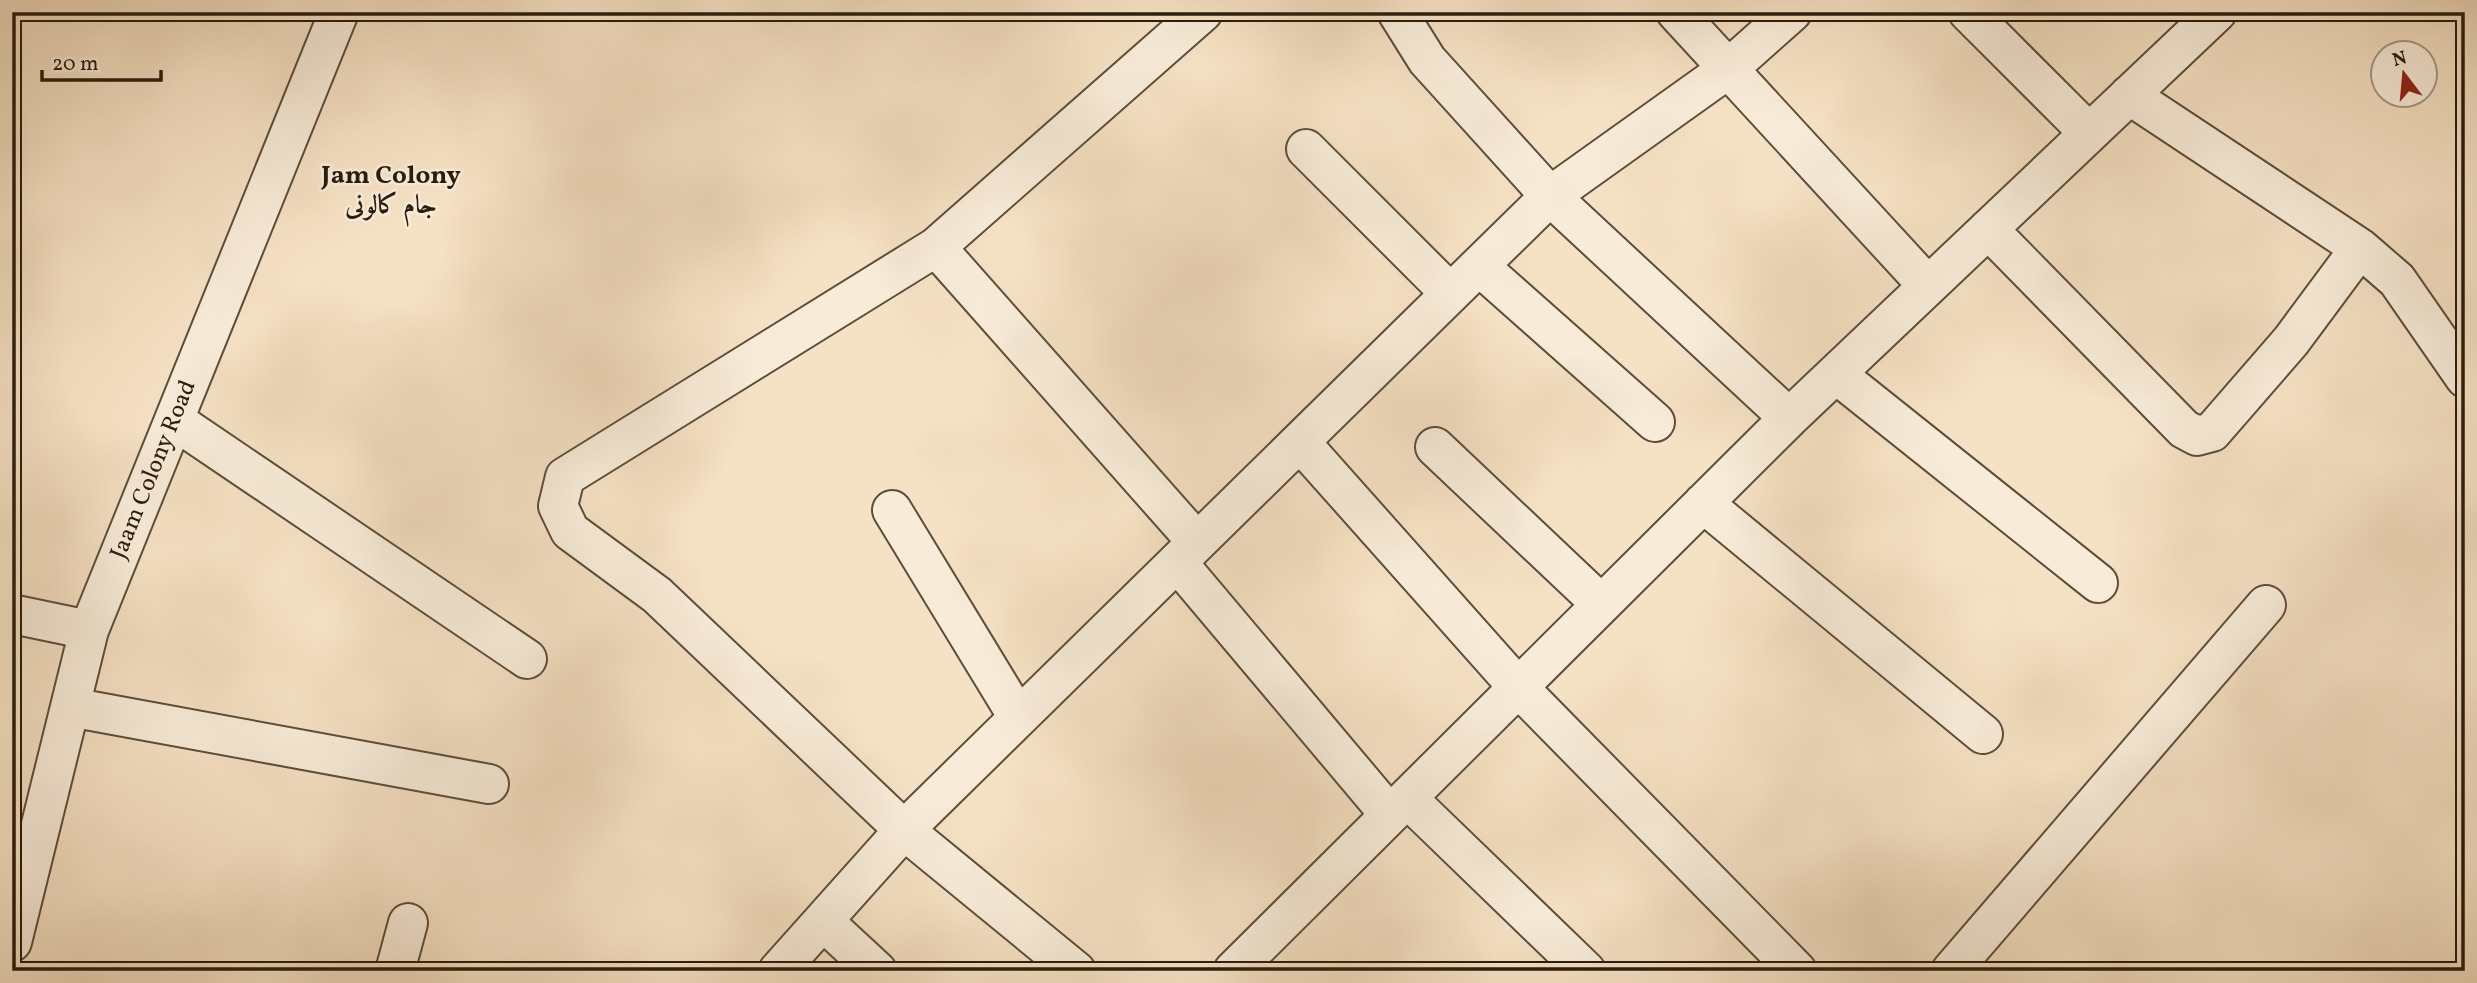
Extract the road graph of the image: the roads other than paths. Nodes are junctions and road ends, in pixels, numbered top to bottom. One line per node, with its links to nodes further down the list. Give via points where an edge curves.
1 (339, 12): 22 (street, Jaam Colony Road)
2 (1203, 12): 14 (street)
3 (1397, 12): 12 (street, via 1427,60)
4 (1676, 12): 8 (street)
5 (1792, 12): 8 (street)
6 (1968, 12): 10 (street)
7 (2217, 12): 9 (street)
8 (1728, 69): 12 (street); 17 (street)
9 (2129, 95): 10 (street); 15 (street)
10 (2089, 133): 13 (street)
11 (1306, 149): 18 (street)
12 (1550, 196): 16 (street); 21 (street)
13 (1988, 229): 15 (street, via 2184,429 2197,436 2212,432 2291,341); 17 (street)
14 (936, 247): 28 (street); 41 (street, via 565,477 558,506 570,531 657,596)
15 (2360, 248): 20 (street, via 2397,280)
16 (1479, 266): 18 (street); 23 (street)
17 (1928, 286): 19 (street)
18 (1450, 293): 24 (street)
19 (1836, 373): 21 (street); 29 (street)
20 (2465, 378)
21 (1789, 418): 26 (street)
22 (174, 420): 33 (street, Jaam Colony Road); 34 (street)
23 (1655, 422)
24 (1300, 442): 28 (street); 35 (street)
25 (1436, 447): 30 (street)
26 (1703, 503): 30 (street); 38 (street)
27 (892, 510): 37 (street)
28 (1187, 552): 37 (street); 40 (street)
29 (2098, 583)
30 (1601, 604): 35 (street)
31 (2266, 605): 53 (street)
32 (12, 614): 33 (street)
33 (89, 630): 36 (street, Jaam Colony Road)
34 (527, 659)
35 (1518, 687): 40 (street); 52 (street)
36 (70, 707): 39 (street); 42 (street, Jaam Colony Road)
37 (1018, 717): 41 (street)
38 (1983, 734)
39 (489, 783)
40 (1398, 807): 50 (street); 51 (street)
41 (904, 830): 43 (street); 49 (street)
42 (17, 903): 45 (street, Jaam Colony Road)
43 (823, 921): 47 (street); 48 (street)
44 (408, 923): 46 (street)
45 (12, 942)
46 (395, 971)
47 (778, 971)
48 (877, 971)
49 (1076, 971)
50 (1233, 971)
51 (1586, 971)
52 (1797, 971)
53 (1951, 971)

